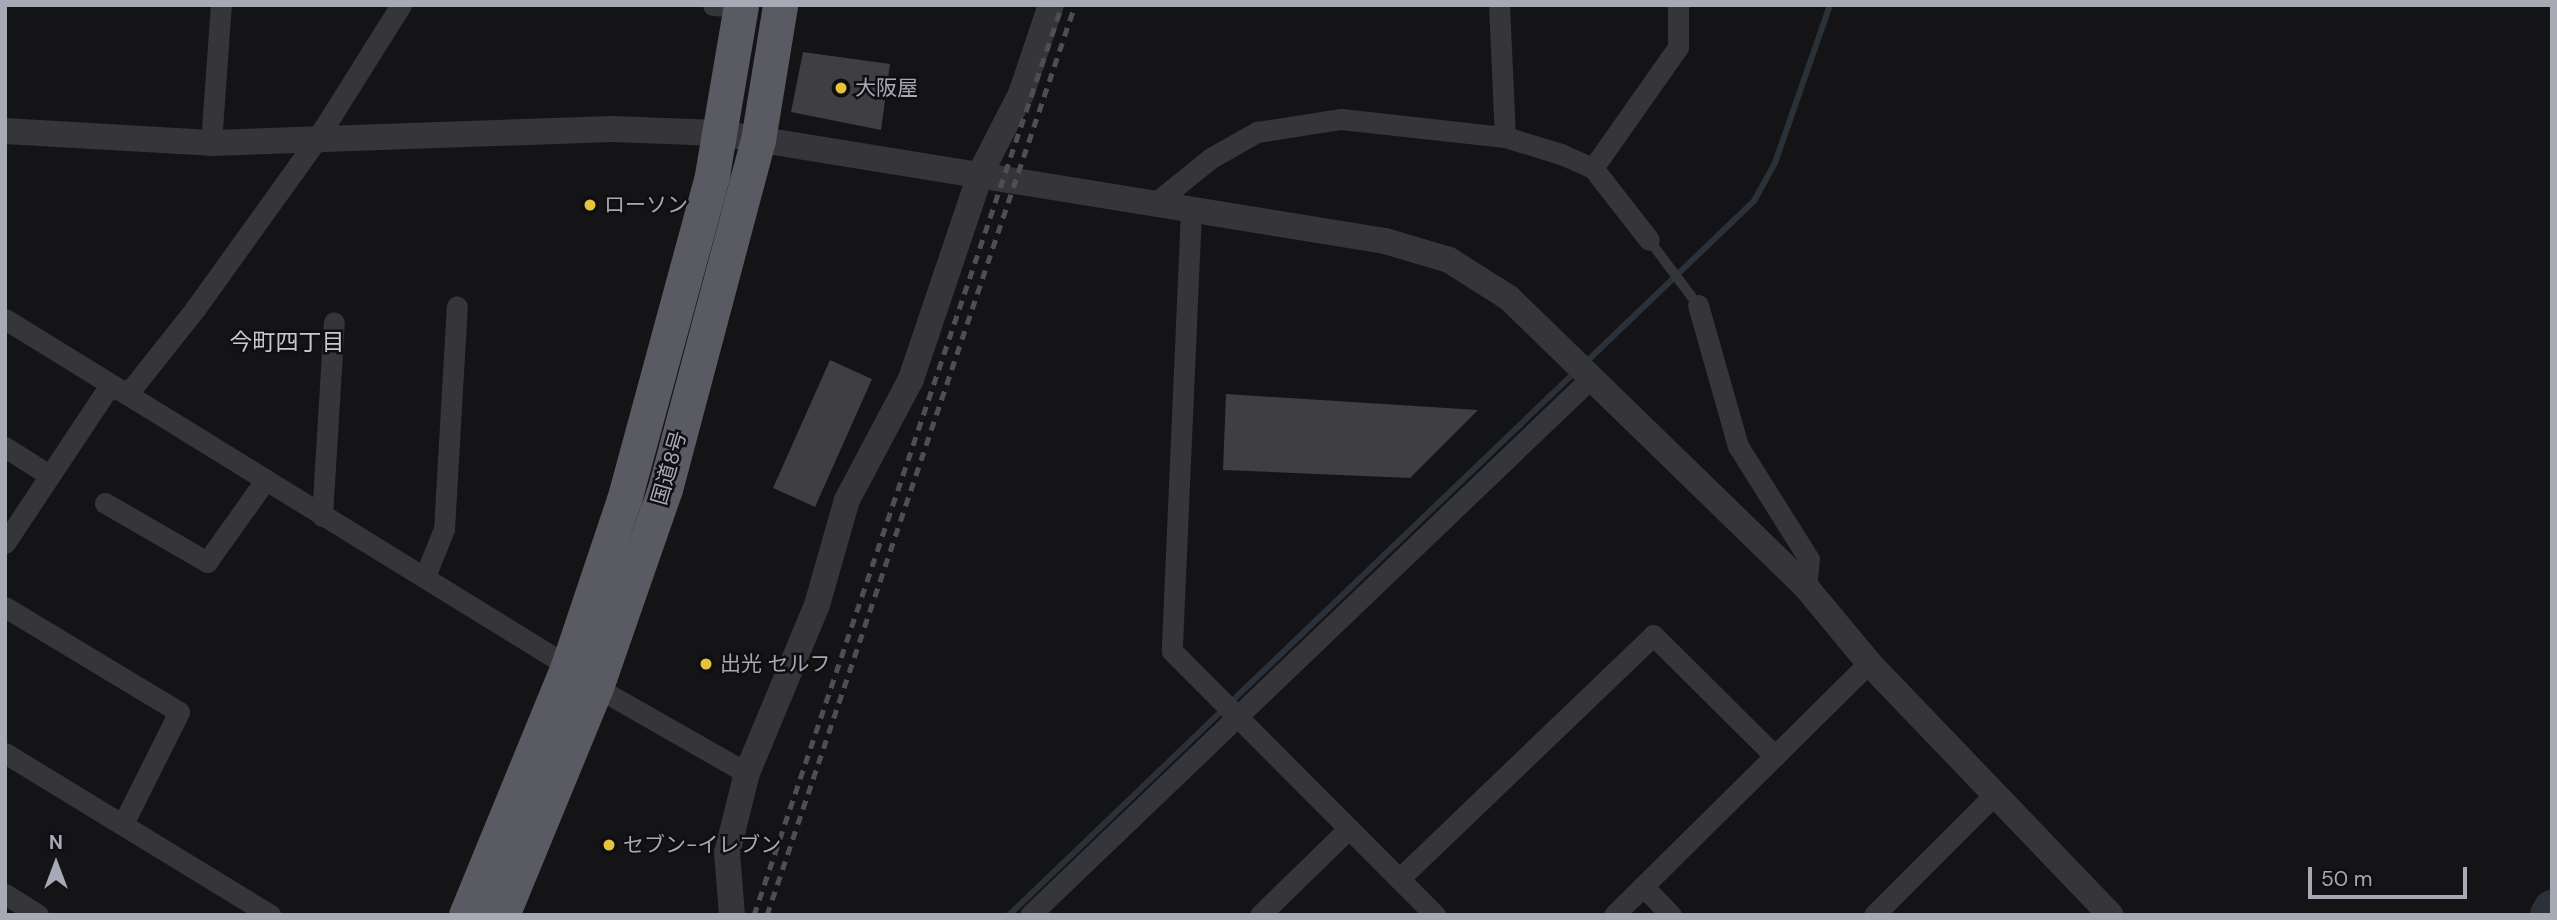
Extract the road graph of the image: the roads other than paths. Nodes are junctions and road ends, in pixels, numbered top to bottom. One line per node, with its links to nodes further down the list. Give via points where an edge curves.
1 (221, 5): 13 (street)
2 (401, 5): 12 (street)
3 (780, 5): 11 (highway, 国道8号)
4 (1051, 5): 15 (street, via 1021,94)
5 (1499, 5): 10 (street)
6 (1678, 5): 14 (street, via 1678,47)
7 (732, 6): 9 (highway, 国道8号)
8 (5, 131): 13 (street)
9 (719, 133): 11 (street); 12 (street, via 612,129); 35 (highway, 国道8号, via 624,500)
10 (1505, 137): 14 (street); 16 (street, via 1341,119 1257,132)
11 (758, 140): 15 (street); 36 (highway, 国道8号, via 664,489)
12 (315, 142): 13 (street); 24 (street, via 130,391)
13 (211, 143)
14 (1593, 168): 18 (street)
15 (981, 172): 16 (street); 40 (street, via 911,379 847,500 817,605)
16 (1154, 204): 17 (street)
17 (1191, 210): 23 (street, via 1385,241 1449,260 1509,298); 37 (street, via 1172,651)
18 (1649, 240): 19 (lane)
19 (1698, 305): 32 (street, via 1738,446 1809,559)
20 (457, 306): 31 (street, via 444,529)
21 (5, 319): 24 (street)
22 (334, 322): 29 (street)
23 (1593, 376): 32 (street); 37 (street)
24 (108, 388): 26 (street); 27 (street)
25 (5, 447): 26 (street)
26 (49, 475): 30 (street)
27 (264, 482): 28 (street, via 207,562); 29 (street)
28 (105, 503)
29 (322, 516): 31 (street)
30 (5, 543)
31 (425, 576): 35 (street)
32 (1806, 587): 34 (street)
33 (5, 607): 42 (street, via 179,712)
34 (1869, 663): 39 (street); 41 (street)
35 (568, 666): 50 (highway, 国道8号)
36 (596, 687): 40 (street); 51 (highway, 国道8号)
37 (1239, 718): 43 (street); 53 (street)
38 (5, 753): 42 (street)
39 (1776, 756): 44 (street, via 1653,635); 45 (street)
40 (747, 774): 52 (street, via 727,853)
41 (1993, 796): 57 (street); 58 (street)
42 (123, 824): 49 (street)
43 (1349, 828): 44 (street); 47 (street)
44 (1399, 879): 54 (street)
45 (1643, 886): 55 (street); 56 (street)
46 (5, 894): 48 (street)
47 (1261, 914)
48 (38, 915)
49 (270, 915)
50 (466, 915)
51 (502, 915)
52 (732, 915)
53 (1030, 915)
54 (1435, 915)
55 (1614, 915)
56 (1671, 915)
57 (1874, 915)
58 (2110, 915)

